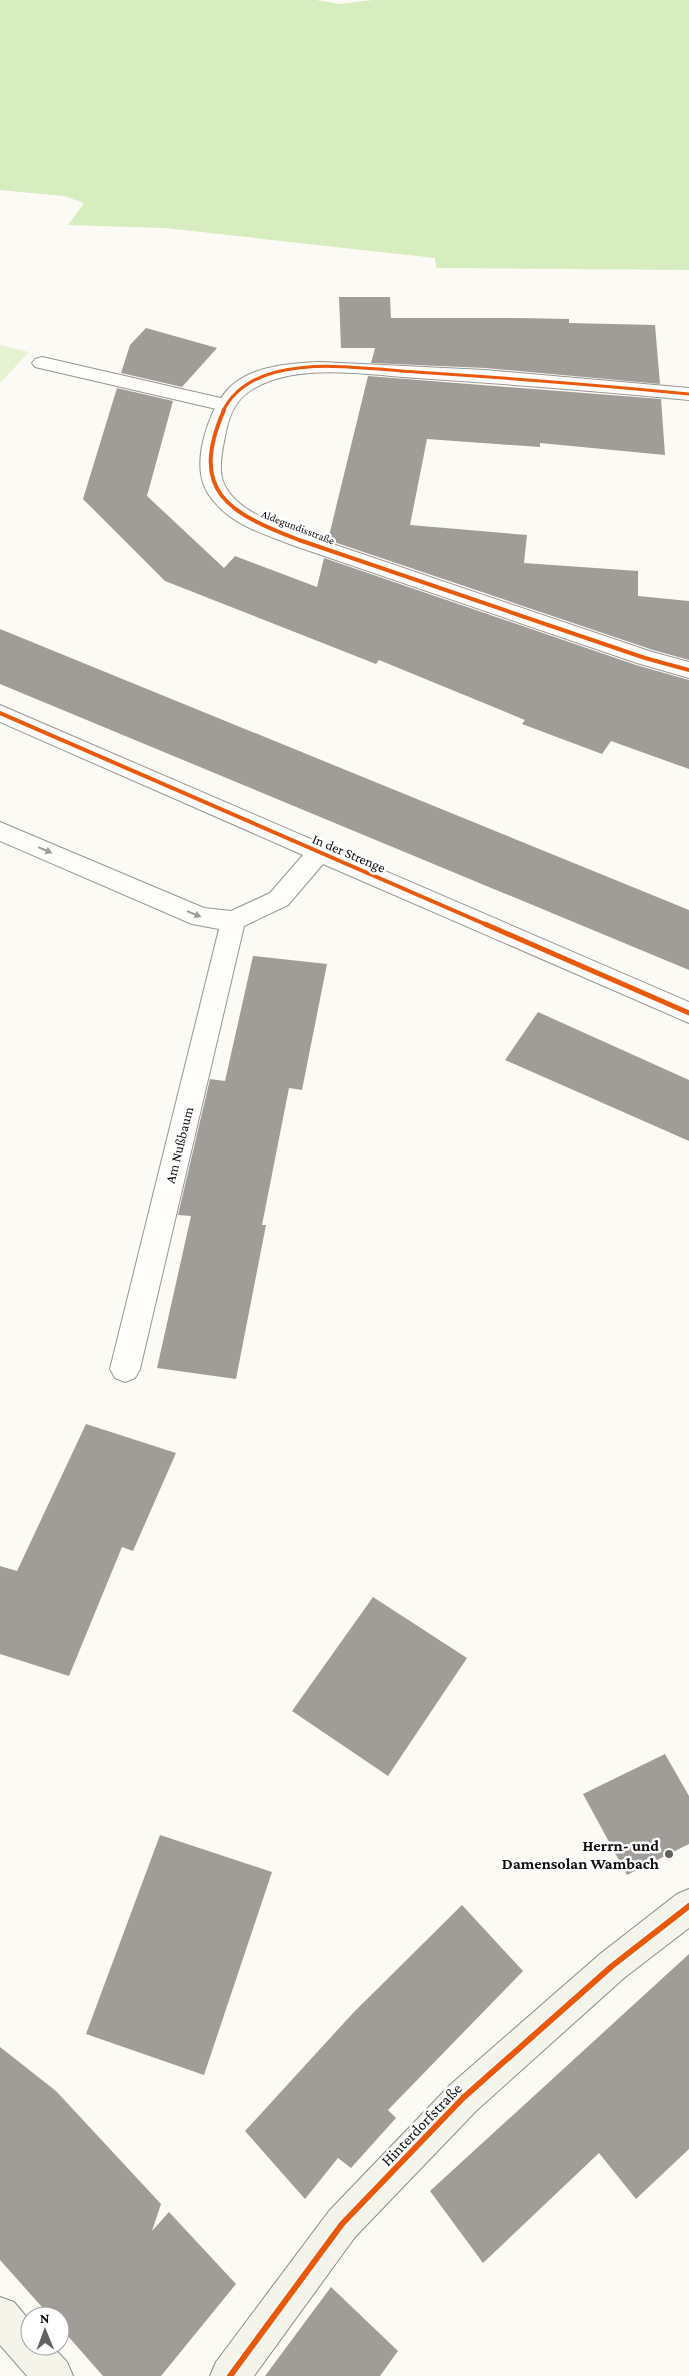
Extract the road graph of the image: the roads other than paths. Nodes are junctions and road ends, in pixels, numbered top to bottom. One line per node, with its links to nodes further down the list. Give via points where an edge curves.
1 (42, 363): 3 (street)
2 (689, 394): 3 (street, Aldegundisstraße, via 514,377 347,368 289,370 263,376 242,387)
3 (226, 405): 4 (street, Aldegundisstraße, via 214,438 212,482 232,508 260,525)
4 (689, 670)
5 (0, 713): 7 (street, In der Strenge)
6 (0, 831): 8 (street, one-way to 8, via 201,917)
7 (319, 852): 8 (street, In der Strenge, via 279,899); 9 (street, In der Strenge)
8 (233, 921): 10 (street, Am Nußbaum)
9 (689, 1013)
10 (125, 1369)
11 (689, 1906): 14 (street, Hinterdorfstraße, via 612,1966 463,2098 342,2224)
12 (0, 2316): 13 (street)
13 (52, 2376)
14 (230, 2376)

